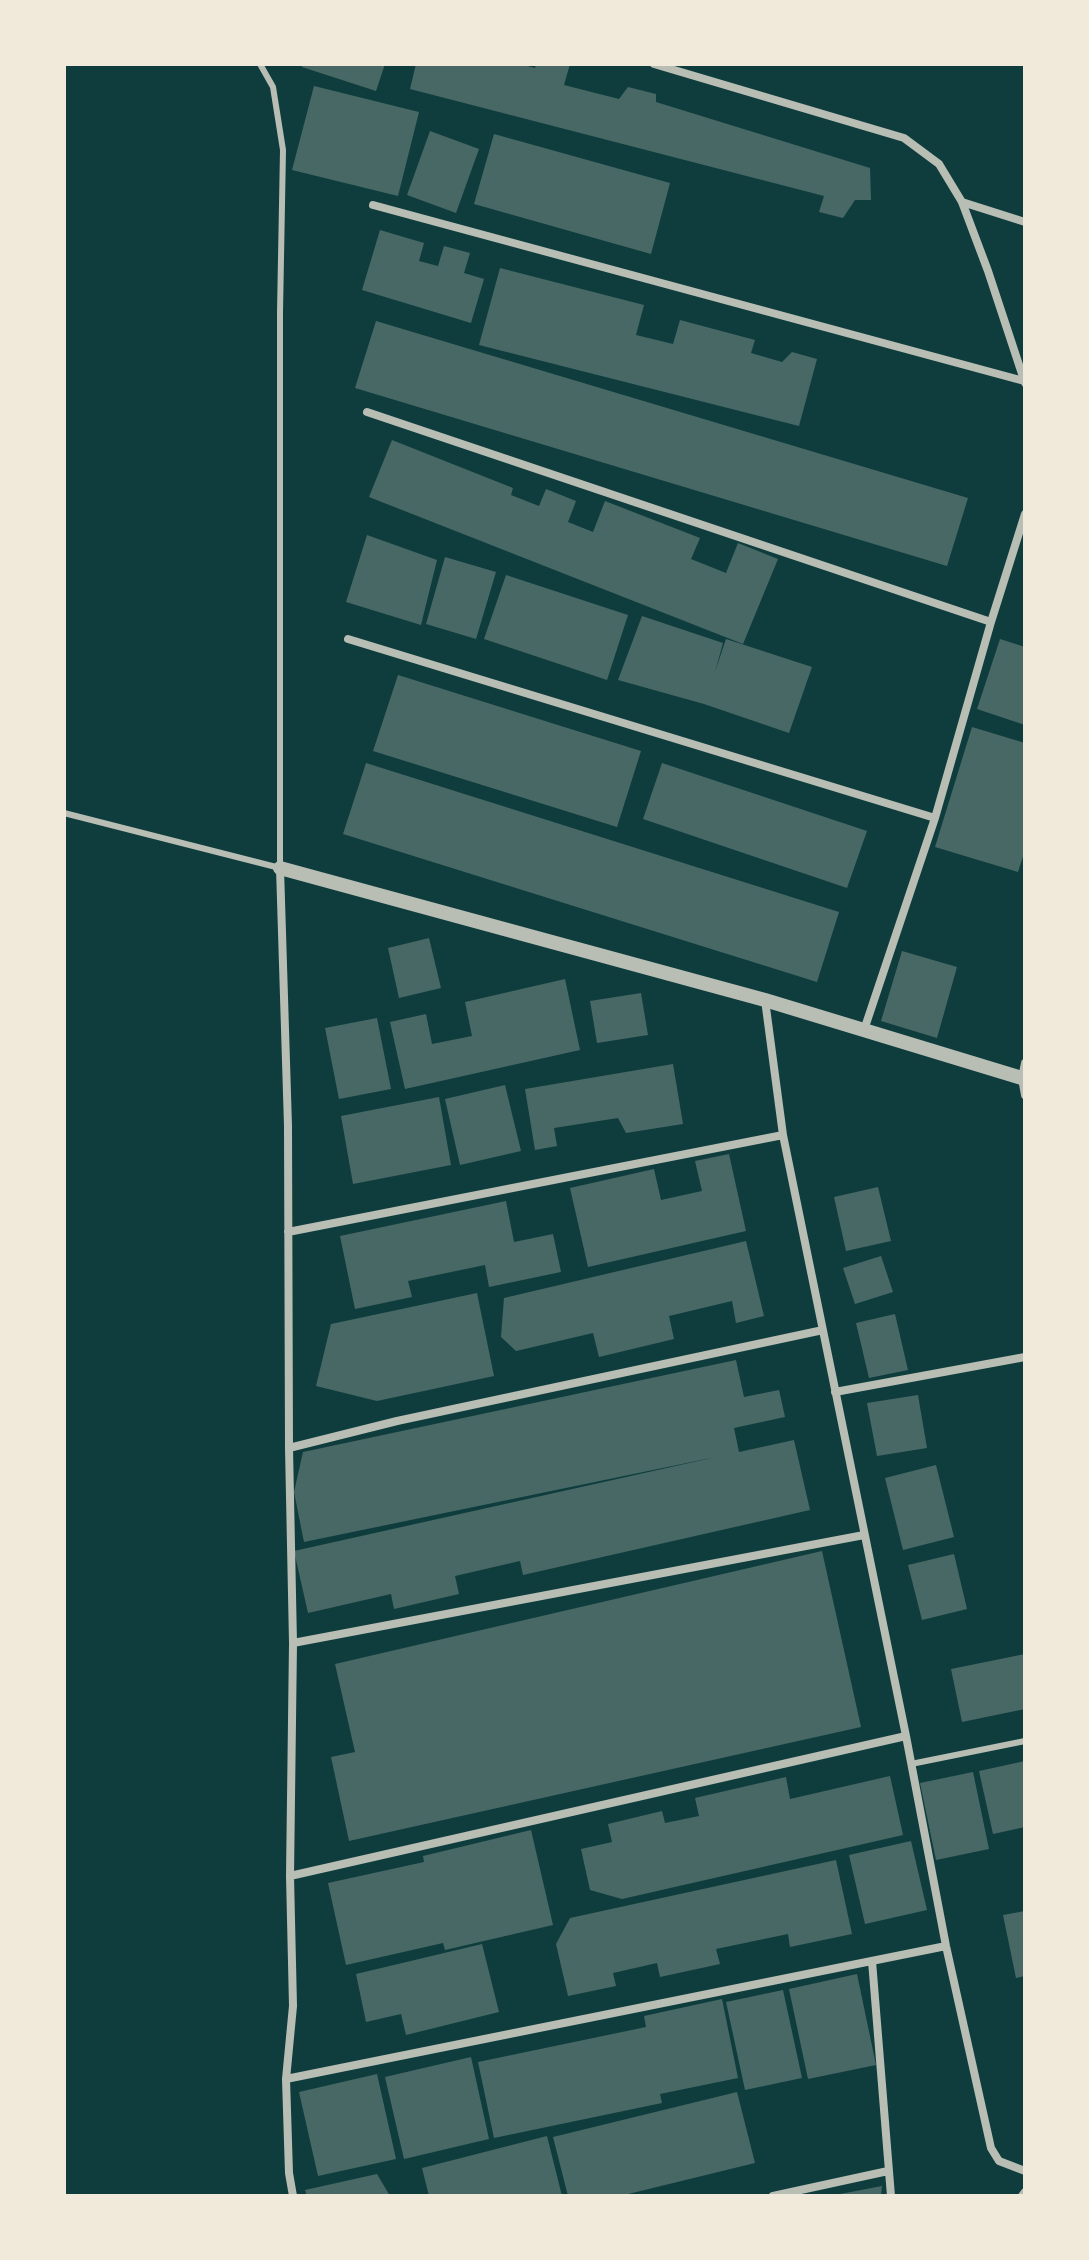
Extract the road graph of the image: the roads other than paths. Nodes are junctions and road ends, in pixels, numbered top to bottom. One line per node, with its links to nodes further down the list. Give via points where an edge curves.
1 (260, 64): 13 (lane, via 273,87 283,150)
2 (654, 64): 3 (street, via 904,138 939,164)
3 (962, 202): 5 (street); 6 (street)
4 (373, 205): 6 (street)
5 (1025, 222)
6 (1025, 383)
7 (367, 412): 9 (street)
8 (1025, 514): 9 (street)
9 (991, 622): 12 (street)
10 (348, 639): 12 (street)
11 (64, 813): 13 (lane)
12 (935, 818): 15 (street)
13 (280, 868): 14 (street); 19 (street)
14 (765, 1000): 15 (street); 18 (street)
15 (864, 1030): 16 (street)
16 (1024, 1073): 17 (street)
17 (1025, 1095)
18 (783, 1135): 19 (street); 20 (street)
19 (288, 1232): 23 (street)
20 (823, 1330): 22 (street); 23 (street)
21 (1025, 1357): 22 (street)
22 (835, 1392): 24 (street)
23 (289, 1448): 25 (street)
24 (864, 1535): 25 (street); 26 (street)
25 (293, 1643): 29 (street)
26 (906, 1736): 28 (street); 29 (street)
27 (1025, 1741): 28 (lane)
28 (911, 1764): 30 (street)
29 (290, 1876): 32 (street, via 293,2006)
30 (946, 1946): 31 (street); 34 (street, via 991,2148 999,2161)
31 (872, 1961): 32 (street); 33 (street)
32 (286, 2079): 35 (street)
33 (888, 2171): 36 (street); 37 (street)
34 (1025, 2171)
35 (293, 2196)
36 (773, 2196)
37 (891, 2196)

